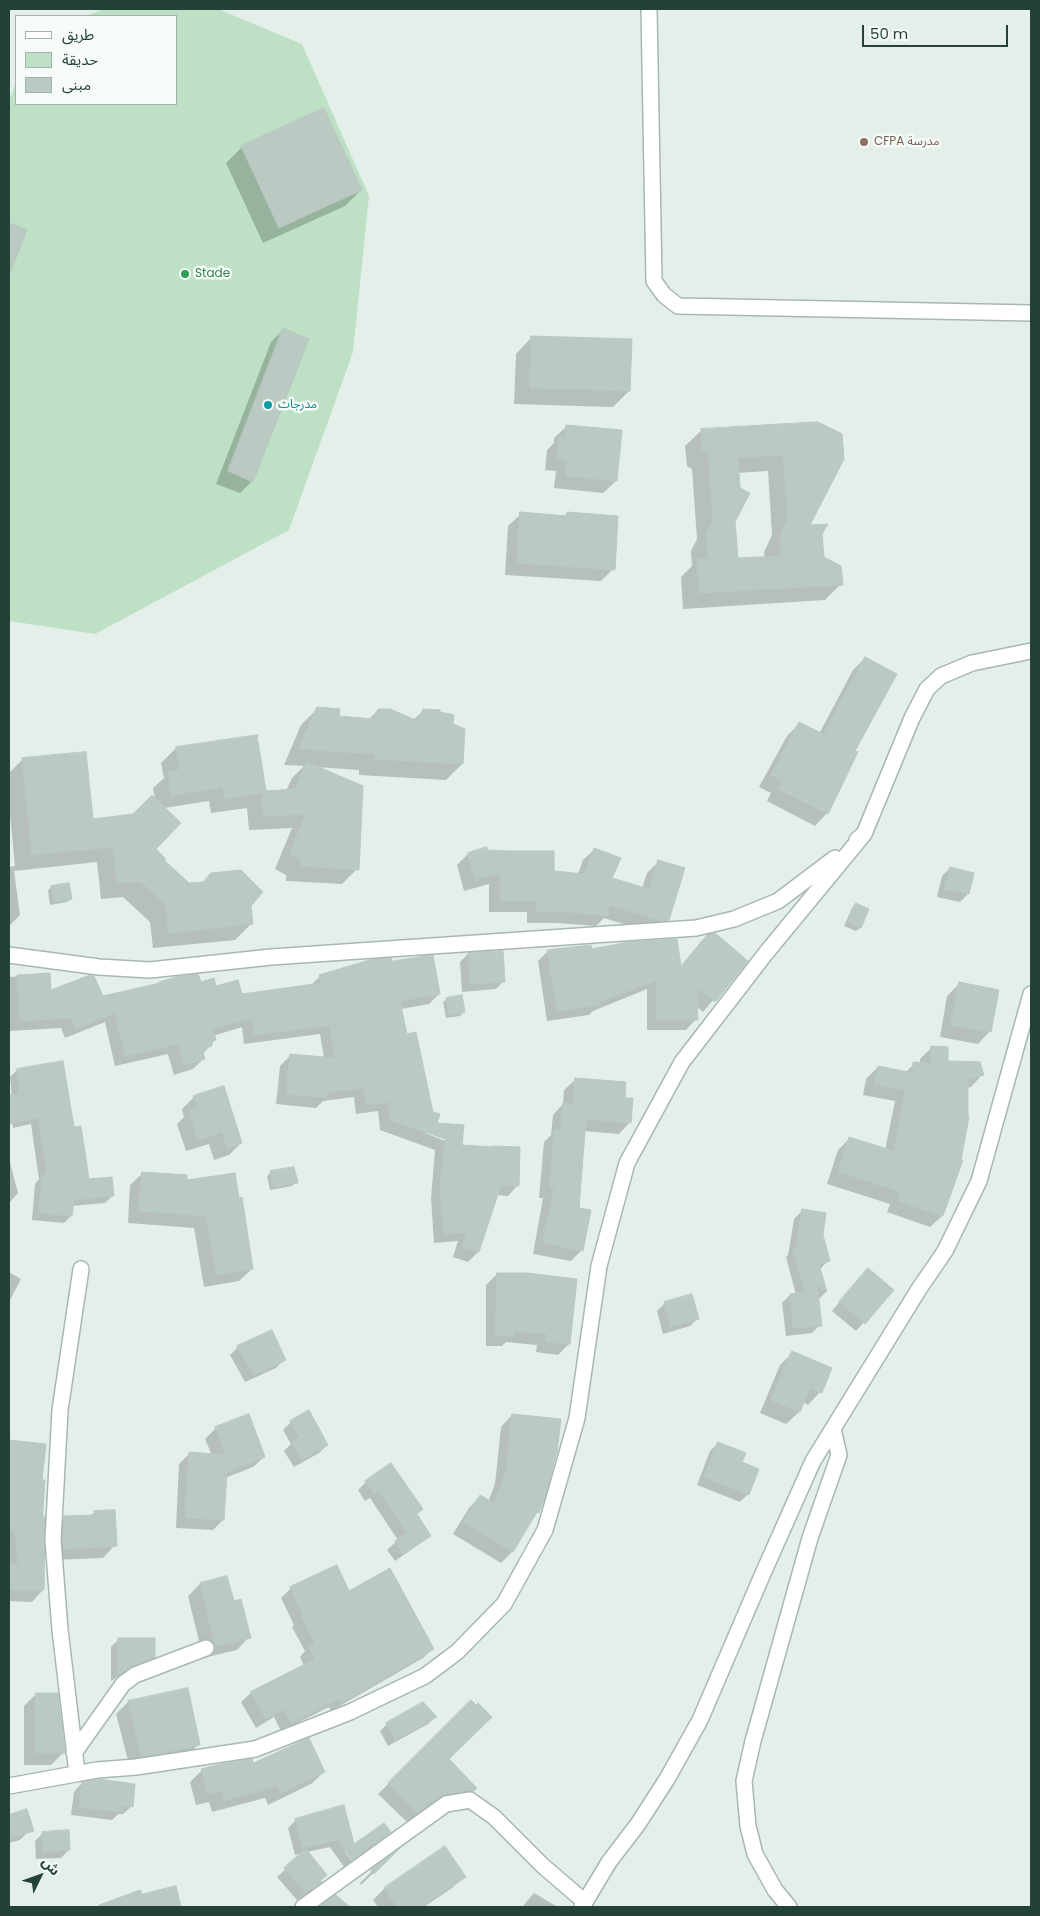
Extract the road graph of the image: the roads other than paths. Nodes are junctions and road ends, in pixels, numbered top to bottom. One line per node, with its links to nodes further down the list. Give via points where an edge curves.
1 (649, 9): 2 (street, via 654,281 664,295 678,306)
2 (1031, 313)
3 (1031, 652): 4 (street, via 972,663 941,676 927,688)
4 (864, 834): 5 (street, via 778,901 734,919 696,928 280,956 150,970); 11 (street, via 682,1062 627,1163 599,1266 577,1418 545,1530 504,1604 457,1652 426,1676 342,1716 255,1749)
5 (9, 955)
6 (1031, 994): 8 (street, via 979,1181 945,1251)
7 (82, 1269): 10 (street, via 60,1410 53,1540)
8 (833, 1429): 13 (street, via 813,1461 700,1720 667,1779); 15 (street, via 839,1455 810,1538 744,1781 748,1826 755,1854 775,1890)
9 (206, 1648): 10 (street, via 135,1675 123,1684)
10 (74, 1753): 11 (street)
11 (77, 1773): 12 (street)
12 (9, 1786)
13 (583, 1904): 14 (street, via 494,1817 470,1800 446,1804)
14 (303, 1907)
15 (789, 1907)

